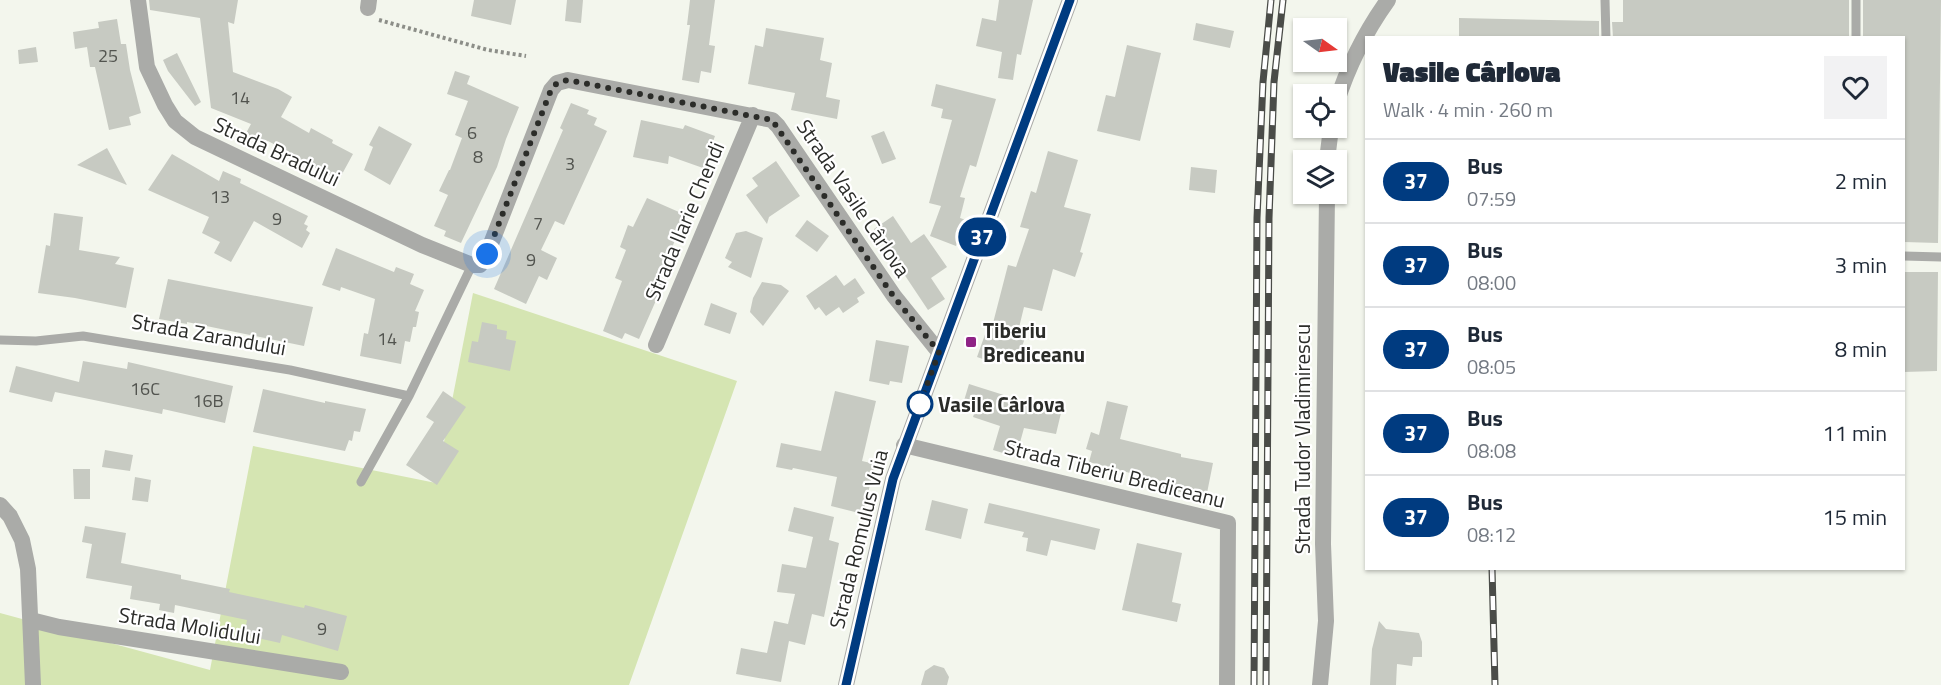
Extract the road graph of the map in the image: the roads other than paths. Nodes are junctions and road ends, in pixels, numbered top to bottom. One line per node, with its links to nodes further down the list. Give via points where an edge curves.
1 (138, 0): 13 (street, Strada Bradului, via 147,67 175,121 195,137 422,245)
2 (1070, 0): 16 (street, Strada Romulus Vuia)
3 (1388, 0): 8 (street, via 1363,38)
4 (1605, 0): 6 (lane)
5 (1856, 0): 7 (lane)
6 (1606, 36)
7 (1856, 36)
8 (1342, 84)
9 (753, 115): 13 (street, Strada Vasile Cârlova, via 568,80 557,83 487,254); 15 (street, Strada Ilarie Chendi); 16 (street, Strada Vasile Cârlova, via 772,120 778,126 894,297)
10 (1327, 204): 26 (street, Strada Tudor Vladimirescu, via 1323,544 1326,621)
11 (1905, 256): 12 (lane)
12 (1939, 257)
13 (476, 265): 17 (lane)
14 (0, 340): 17 (lane, Strada Zarandului, via 92,337 290,370)
15 (656, 345)
16 (939, 352): 18 (street, Strada Romulus Vuia)
17 (409, 396): 19 (lane)
18 (904, 445): 24 (street, Strada Romulus Vuia); 25 (street, Strada Tiberiu Brediceanu, via 1228,523)
19 (361, 482)
20 (0, 505): 21 (street, via 22,540)
21 (31, 620): 22 (street, Strada Molidului); 23 (street)
22 (341, 672)
23 (33, 685)
24 (846, 685)
25 (1227, 685)
26 (1320, 685)

